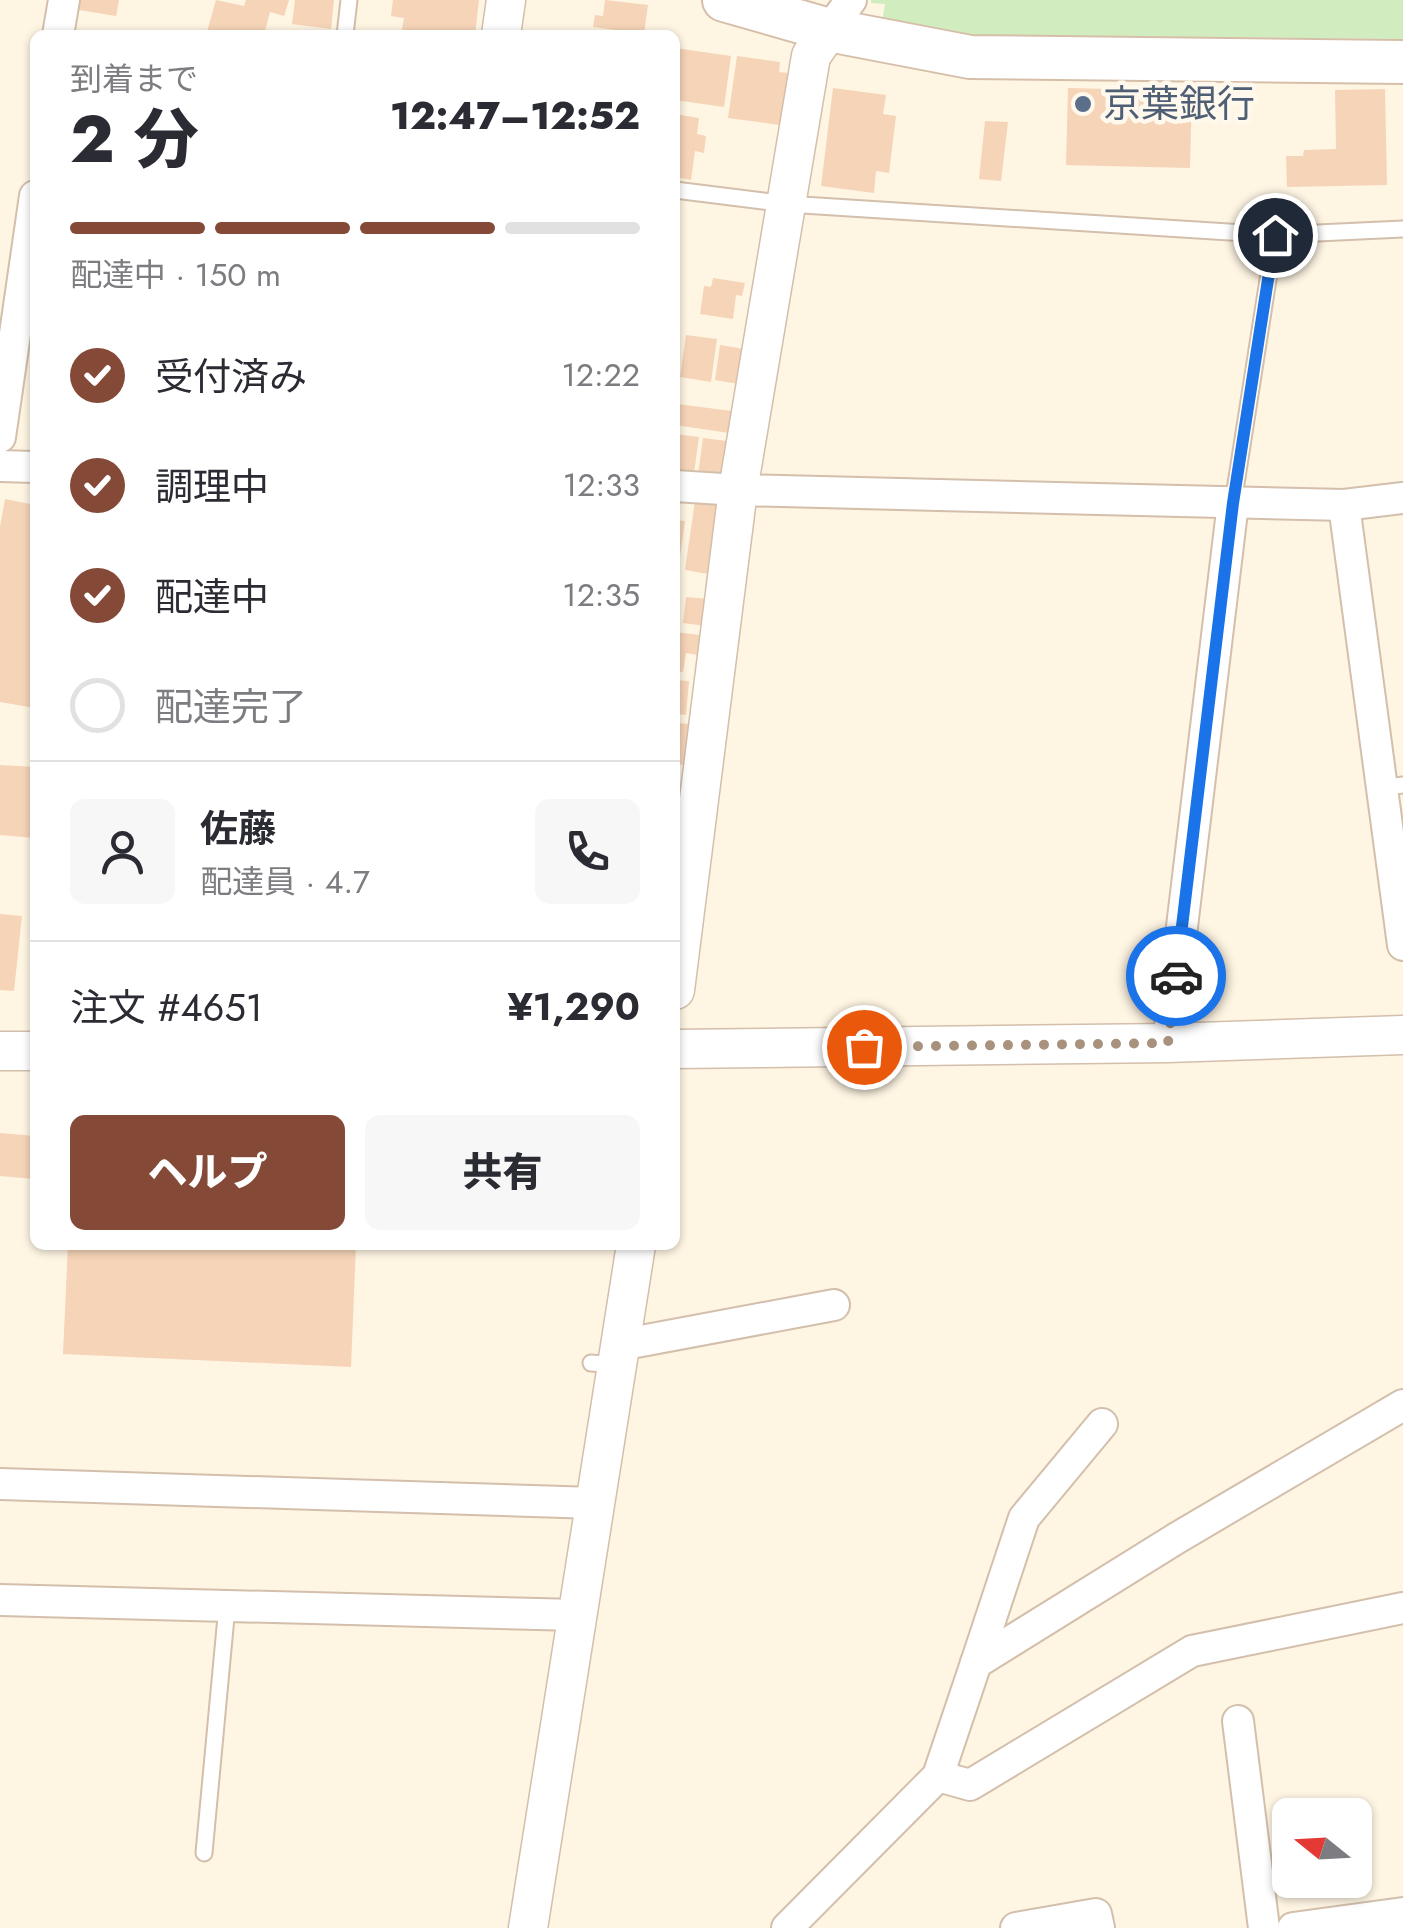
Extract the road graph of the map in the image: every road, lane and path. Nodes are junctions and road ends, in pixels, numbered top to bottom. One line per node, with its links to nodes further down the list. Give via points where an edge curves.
1 (64, 0): 6 (street)
2 (349, 0): 7 (lane)
3 (506, 0): 8 (street)
4 (724, 0): 5 (main road)
5 (840, 15): 9 (main road, via 970,57); 11 (street, via 811,56)
6 (59, 30)
7 (346, 30)
8 (502, 30)
9 (1403, 62)
10 (680, 191): 11 (lane)
11 (786, 204): 14 (lane); 19 (street)
12 (1403, 228): 14 (lane)
13 (30, 230): 15 (street)
14 (1275, 235): 21 (lane)
15 (0, 436)
16 (0, 466): 17 (street)
17 (30, 466)
18 (680, 486): 19 (street)
19 (738, 490): 21 (street); 25 (street)
20 (1403, 498): 22 (street)
21 (1233, 503): 22 (street); 27 (street)
22 (1344, 505): 23 (street)
23 (1392, 787): 24 (street)
24 (1403, 945)
25 (680, 950)
26 (1403, 1036): 27 (street)
27 (1168, 1043): 28 (street)
28 (680, 1049)
29 (0, 1051): 30 (street)
30 (30, 1051)
31 (635, 1250): 33 (street)
32 (834, 1305): 33 (street)
33 (609, 1358): 37 (street)
34 (1403, 1406): 42 (street)
35 (1102, 1424): 42 (street, via 1024,1518)
36 (0, 1484): 37 (street)
37 (595, 1503): 41 (street)
38 (0, 1600): 39 (street)
39 (227, 1606): 41 (street); 45 (lane)
40 (1403, 1608): 44 (street, via 1192,1651 970,1786)
41 (577, 1615): 47 (street)
42 (976, 1663): 44 (street)
43 (1238, 1721): 51 (street)
44 (938, 1776): 48 (street)
45 (204, 1854)
46 (1403, 1913): 52 (street)
47 (528, 1928)
48 (787, 1928)
49 (1016, 1928): 50 (street, via 1096,1914)
50 (1098, 1928)
51 (1264, 1928)
52 (1293, 1928)

